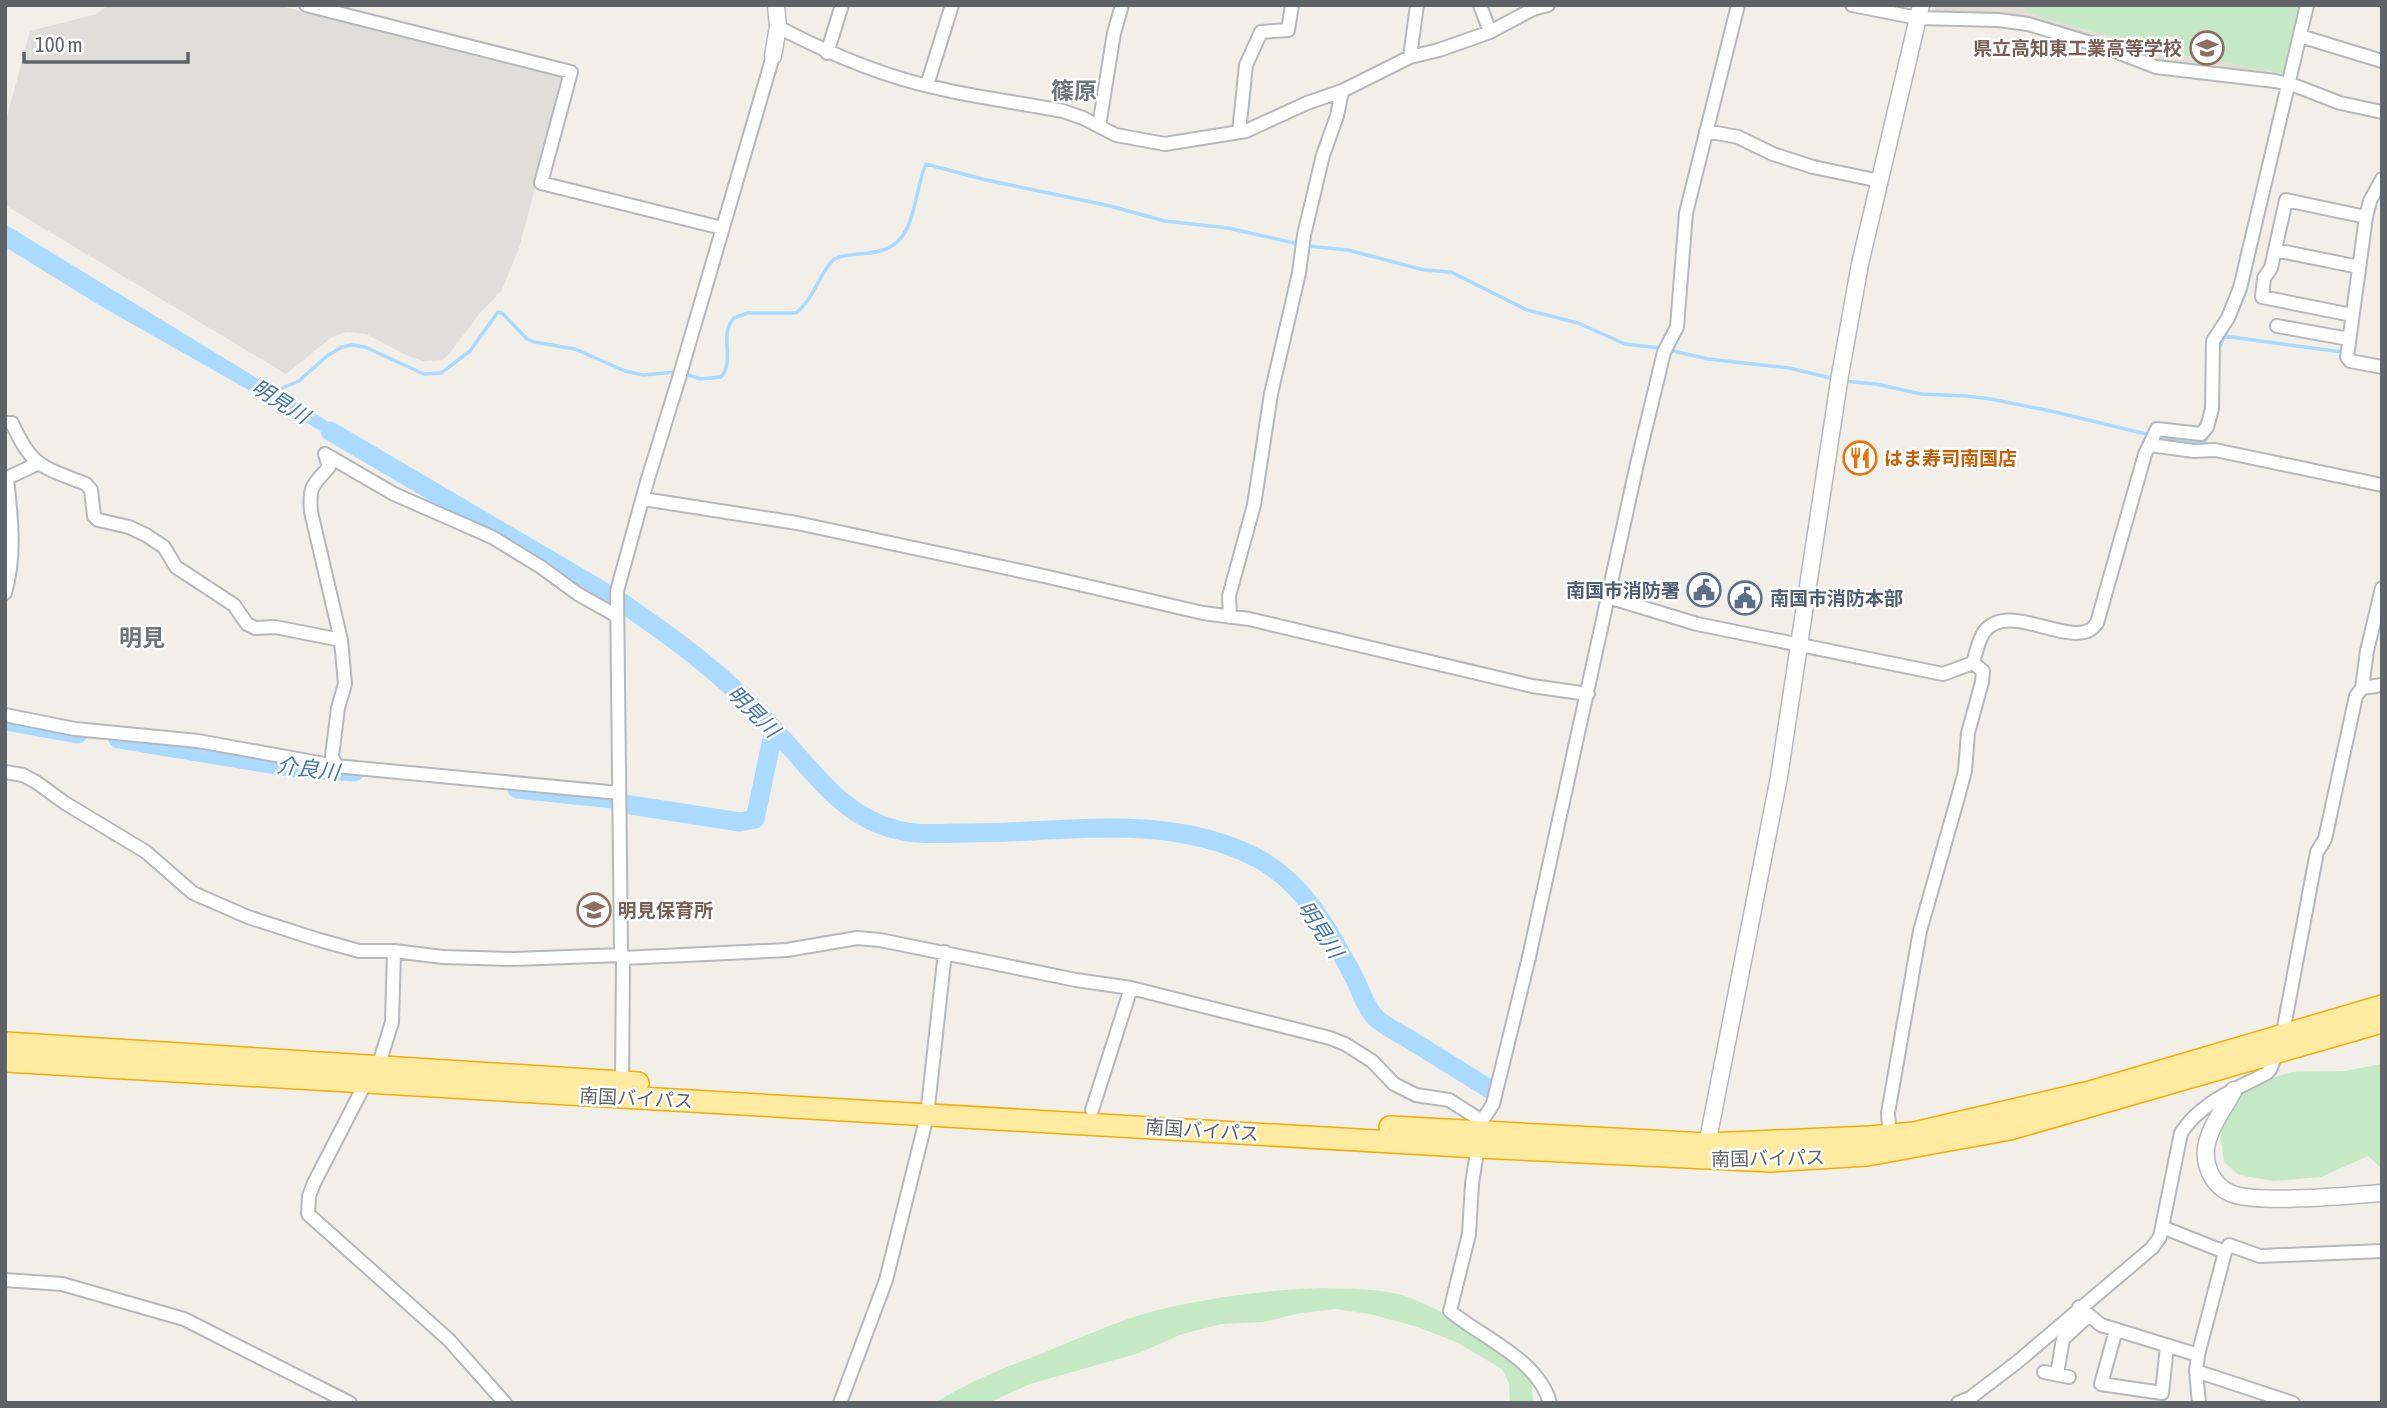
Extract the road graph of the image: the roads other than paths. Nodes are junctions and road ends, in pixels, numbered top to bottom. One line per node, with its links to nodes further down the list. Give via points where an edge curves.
1 (306, 5): 31 (street, via 571,72 541,183)
2 (776, 5): 14 (street)
3 (842, 5): 17 (street)
4 (953, 5): 22 (street)
5 (1122, 5): 25 (street)
6 (1292, 5): 27 (street, via 1289,30 1261,32 1245,65)
7 (1417, 5): 19 (street)
8 (1480, 5): 15 (street)
9 (1548, 5): 15 (street)
10 (1738, 5): 26 (street)
11 (1852, 5): 13 (street)
12 (2307, 5): 16 (street)
13 (1920, 12): 21 (street, via 2028,24 2156,67); 29 (street)
14 (778, 27): 17 (street); 18 (street)
15 (1490, 32): 19 (street)
16 (2300, 36): 20 (street); 21 (street)
17 (827, 53): 22 (street)
18 (773, 56): 31 (street)
19 (1410, 57): 23 (street)
20 (2382, 61)
21 (2288, 84): 24 (street); 39 (street, via 2241,288 2213,341 2212,409 2207,427 2201,434 2157,429)
22 (927, 85): 25 (street, via 1063,111)
23 (1342, 91): 27 (street); 47 (street, via 1302,245 1254,505 1229,596)
24 (2382, 112)
25 (1099, 126): 27 (street, via 1116,135 1165,144)
26 (1706, 131): 29 (street, via 1738,137 1773,155 1813,167); 45 (street, via 1686,213 1676,327 1665,349)
27 (1239, 132)
28 (2382, 178): 30 (street)
29 (1880, 181): 49 (street, via 1839,379)
30 (2366, 217): 32 (street, via 2286,200); 33 (street)
31 (722, 228): 42 (street)
32 (2275, 250): 33 (street); 34 (street, via 2262,297)
33 (2359, 267): 34 (street)
34 (2352, 315): 36 (street)
35 (2277, 326): 36 (street)
36 (2349, 339): 37 (street, via 2350,361)
37 (2382, 367)
38 (5, 423): 40 (street, via 12,423)
39 (2150, 444): 41 (street, via 2215,450); 50 (street, via 2097,623 2077,633 2016,621 1997,622 1980,639)
40 (37, 464): 44 (street, via 7,478 12,529 11,573); 48 (street, via 86,484 98,520 129,527 164,547 176,567 234,605 247,624)
41 (2382, 485)
42 (643, 499): 46 (street, via 617,591); 47 (street, via 797,523)
43 (2382, 588): 52 (street)
44 (5, 593)
45 (1608, 597): 49 (street, via 1697,624); 53 (street)
46 (617, 611): 48 (street, via 603,610 492,537 394,494 325,454 329,467 310,493); 57 (street)
47 (1230, 617): 53 (street, via 1532,686)
48 (341, 640): 55 (street, via 345,684 332,756)
49 (1798, 644): 50 (street, via 1943,674); 74 (street, via 1779,777)
50 (1973, 663): 73 (street, via 1983,671 1982,682 1968,733 1965,771 1920,931 1888,1113)
51 (2382, 685): 52 (street)
52 (2362, 688): 65 (street, via 2356,696 2325,839 2317,852)
53 (1588, 694): 72 (street, via 1530,957 1493,1104)
54 (5, 715): 55 (street, via 75,729 198,741)
55 (336, 766): 57 (street)
56 (5, 772): 58 (street, via 36,782 146,852 193,893 316,939 359,951)
57 (619, 793): 60 (street)
58 (394, 951): 60 (street, via 502,959); 67 (street, via 394,1009)
59 (945, 952): 60 (street, via 857,938 787,950); 61 (street); 70 (street)
60 (622, 957): 68 (street)
61 (1131, 988): 71 (street); 72 (street, via 1345,1044 1372,1061 1394,1084 1416,1095 1449,1100)
62 (2382, 1006): 65 (highway, 南国バイパス)
63 (2382, 1022): 65 (highway, 南国バイパス)
64 (5, 1043): 67 (highway, 南国バイパス)
65 (2278, 1045): 69 (street, via 2267,1073); 73 (highway, 南国バイパス)
66 (5, 1061): 67 (highway, 南国バイパス)
67 (372, 1074): 68 (highway, 南国バイパス); 87 (street, via 314,1183 308,1214 440,1331)
68 (622, 1090): 70 (highway, 南国バイパス)
69 (2234, 1090): 75 (street, via 2206,1145 2208,1170 2222,1188 2259,1198); 76 (street, via 2206,1106 2181,1132)
70 (928, 1109): 71 (highway, 南国バイパス); 72 (highway, 南国バイパス); 88 (street, via 886,1280)
71 (1092, 1110): 72 (highway, 南国バイパス)
72 (1480, 1134): 74 (highway, 南国バイパス); 89 (street, via 1469,1234 1450,1311 1534,1374)
73 (1891, 1143): 74 (highway, 南国バイパス, via 1771,1161)
74 (1706, 1152)
75 (2382, 1193)
76 (2162, 1227): 78 (street); 80 (street, via 2152,1248)
77 (2382, 1251): 78 (street, via 2260,1256 2230,1245)
78 (2225, 1252): 83 (street)
79 (5, 1280): 86 (street, via 62,1284 184,1319)
80 (2084, 1312): 81 (street); 85 (street, via 2063,1339); 90 (street)
81 (2116, 1330): 82 (street); 82 (street, via 2101,1384 2162,1393)
82 (2167, 1346): 83 (street)
83 (2198, 1355): 84 (street)
84 (2196, 1371): 91 (street); 92 (street)
85 (2057, 1374)
86 (350, 1403)
87 (505, 1403)
88 (840, 1403)
89 (1550, 1403)
90 (1958, 1403)
91 (2199, 1403)
92 (2293, 1403)

